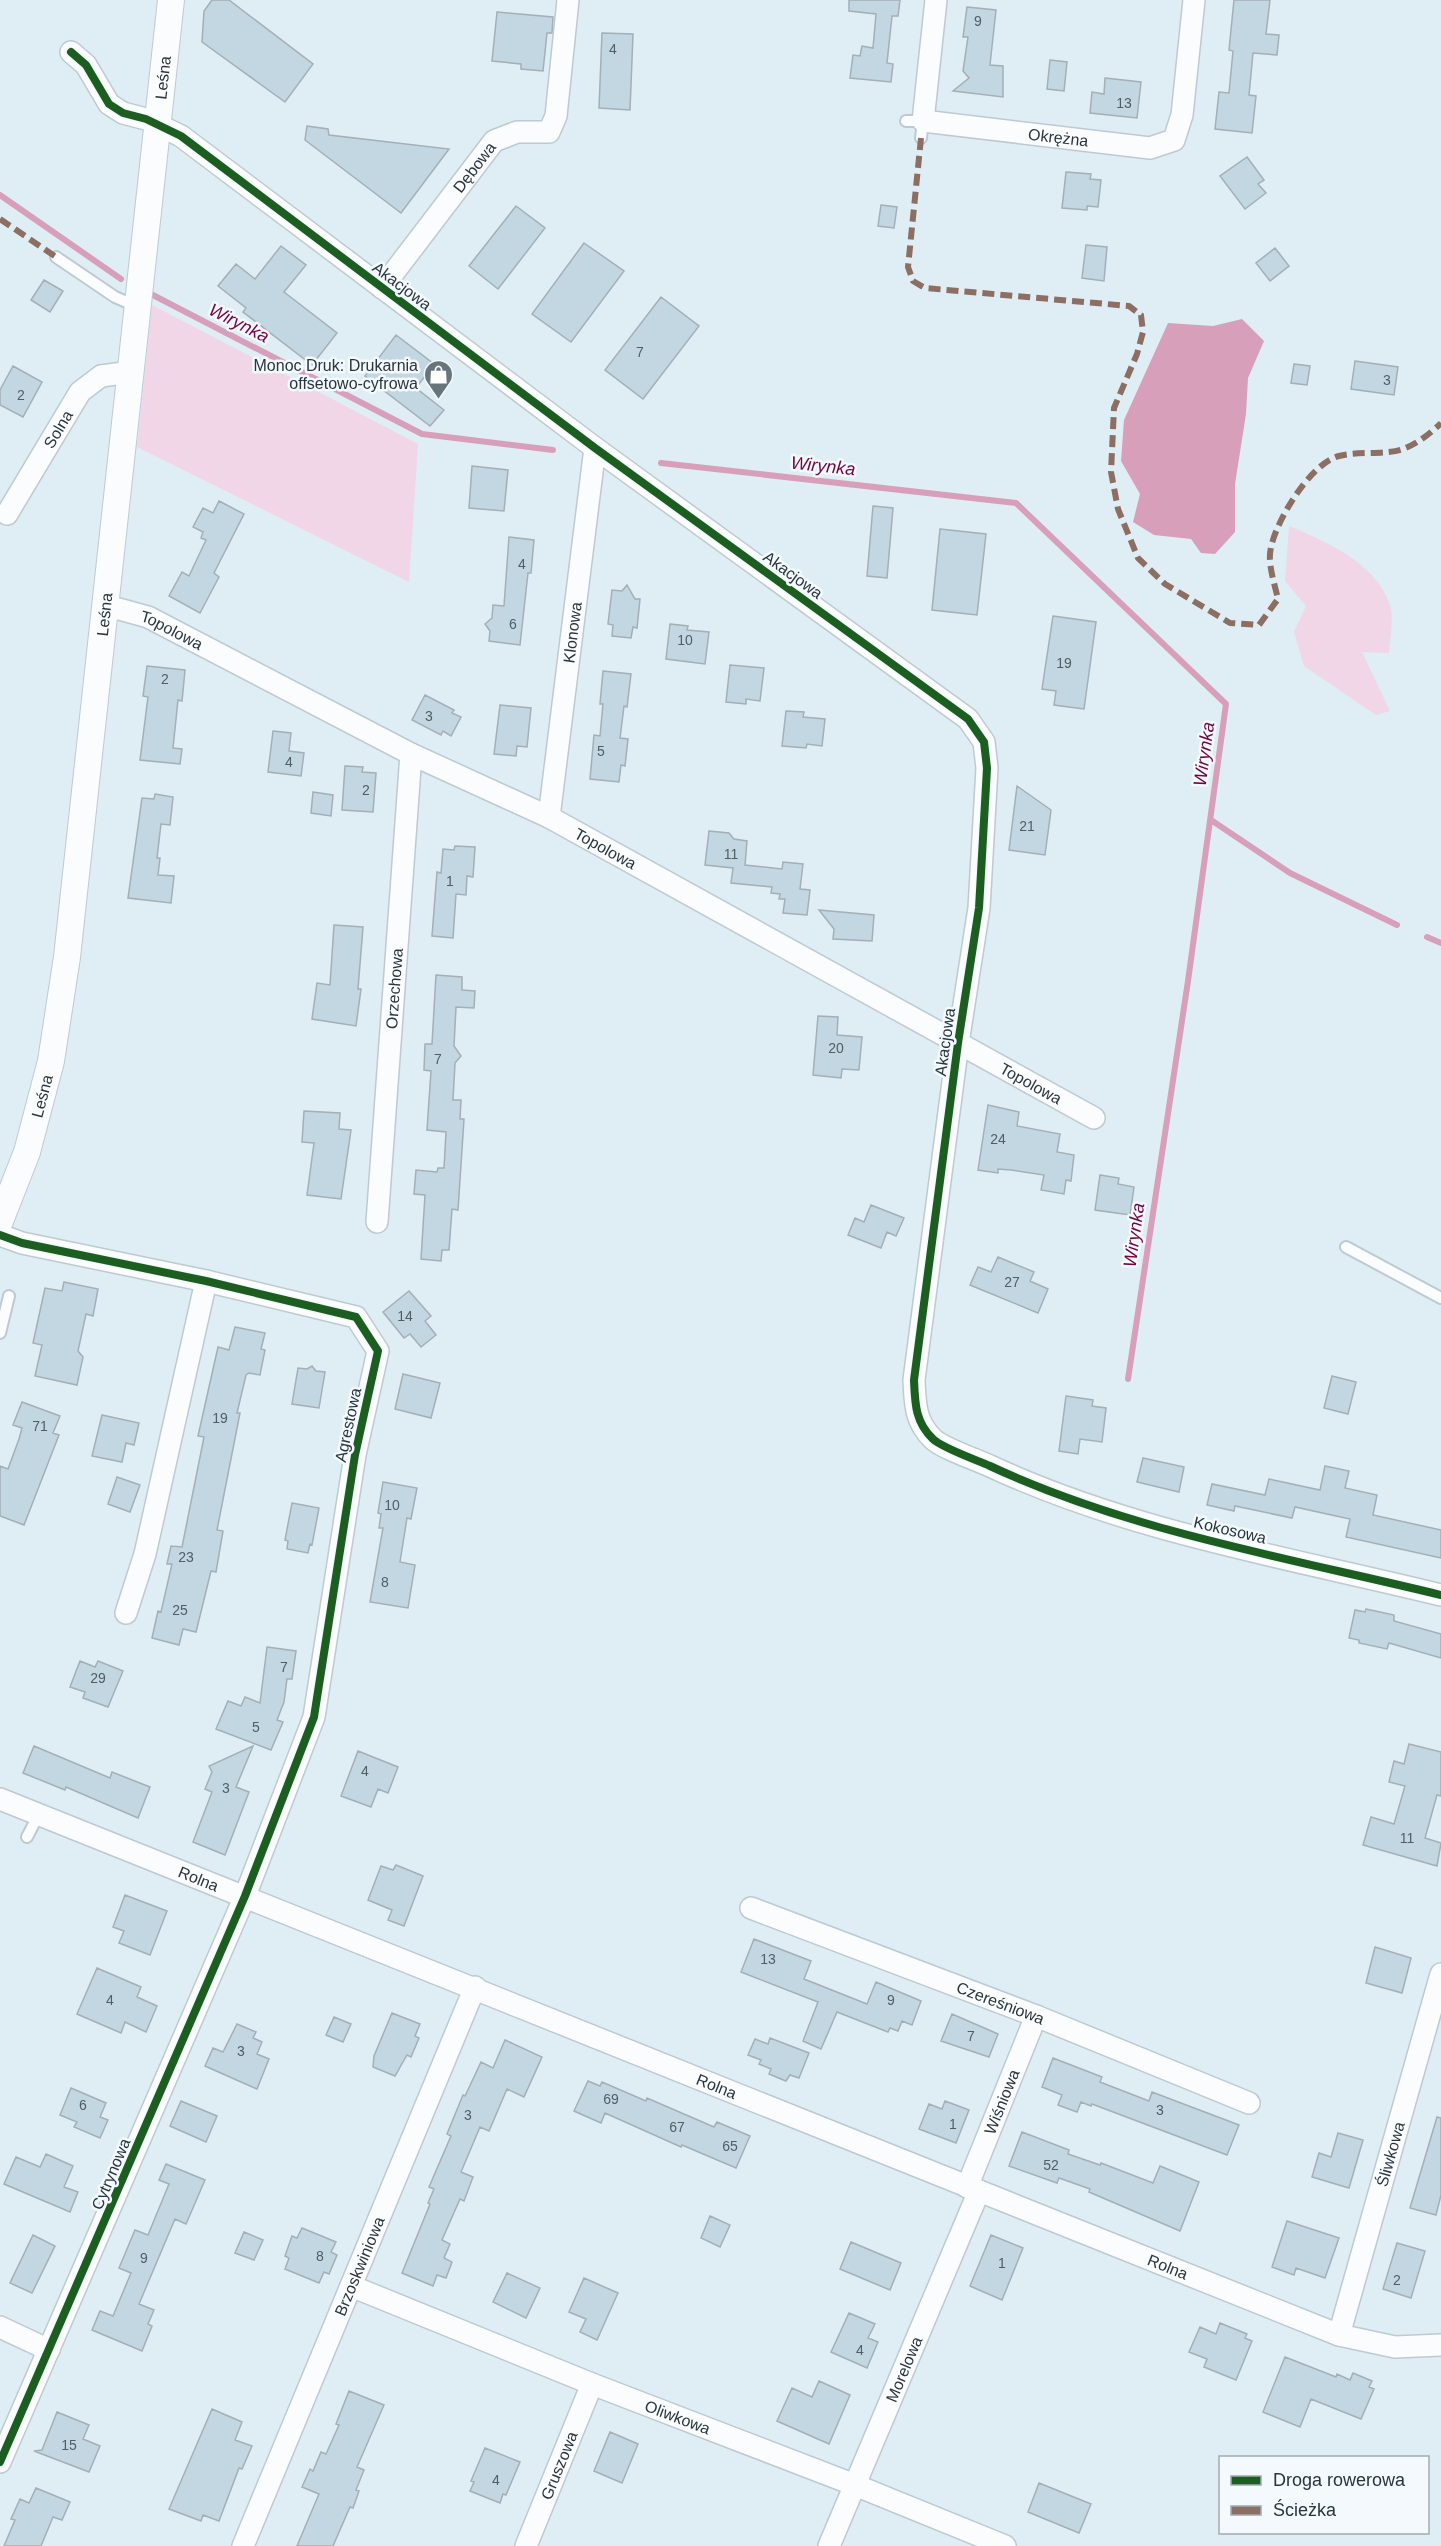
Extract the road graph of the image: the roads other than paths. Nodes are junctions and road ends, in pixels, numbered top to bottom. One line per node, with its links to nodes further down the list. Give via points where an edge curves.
1 (171, 0): 6 (street, Leśna)
2 (568, 0): 8 (street, Dębowa, via 556,116 549,132 517,132 494,141)
3 (936, 0): 4 (street, Okrężna, via 917,127 1149,148 1174,140 1182,115)
4 (1194, 0)
5 (71, 52): 6 (street, Akacjowa, via 86,65 109,104)
6 (158, 125): 8 (street, Akacjowa, via 181,136); 9 (street, Leśna)
7 (56, 257): 9 (lane, via 115,297)
8 (382, 288): 11 (street, Akacjowa)
9 (139, 307): 10 (street, Leśna)
10 (131, 372): 12 (street, Solna, via 101,376 80,392); 13 (street, Leśna)
11 (595, 448): 15 (street, Klonowa); 16 (street, Akacjowa, via 968,719 984,742 987,768 979,908)
12 (7, 514)
13 (106, 609): 14 (street, Topolowa, via 148,617); 18 (street, Leśna, via 67,957 51,1061 27,1152)
14 (411, 754): 15 (street, Topolowa); 19 (street, Orzechowa)
15 (549, 817): 16 (street, Topolowa)
16 (958, 1043): 17 (street, Topolowa); 26 (street, Akacjowa, via 914,1380 916,1415 933,1440)
17 (1094, 1118)
18 (0, 1221)
19 (377, 1222)
20 (0, 1235): 22 (street, Agrestowa, via 22,1243)
21 (1346, 1247): 24 (lane)
22 (206, 1281): 28 (street, via 145,1554); 32 (street, Agrestowa, via 356,1317 378,1351 355,1455 314,1717)
23 (9, 1296): 25 (lane)
24 (1441, 1298)
25 (0, 1333)
26 (1017, 1478): 27 (street, Kokosowa, via 1147,1524)
27 (1441, 1595)
28 (126, 1613)
29 (0, 1799): 30 (street, Rolna)
30 (39, 1814): 31 (lane); 32 (street, Rolna)
31 (27, 1837)
32 (245, 1896): 35 (street, Rolna); 43 (street, Cytrynowa)
33 (751, 1908): 36 (street, Czereśniowa)
34 (1441, 1974): 41 (street, Śliwkowa)
35 (475, 1987): 38 (street, Rolna); 39 (street, Brzoskwiniowa)
36 (1036, 2016): 37 (street, Czereśniowa); 38 (street, Wiśniowa)
37 (1249, 2103)
38 (973, 2189): 41 (street, Rolna); 46 (street, Morelowa)
39 (351, 2286): 44 (street, Oliwkowa); 47 (street, Brzoskwiniowa)
40 (0, 2327): 43 (street)
41 (1339, 2335): 42 (street, Rolna, via 1395,2347)
42 (1441, 2344)
43 (49, 2350): 45 (street, Cytrynowa)
44 (592, 2384): 46 (street, Oliwkowa); 48 (street, Gruszowa)
45 (0, 2462)
46 (855, 2485): 49 (street, Morelowa); 50 (street, Oliwkowa)
47 (243, 2546)
48 (526, 2546)
49 (829, 2546)
50 (1005, 2546)

